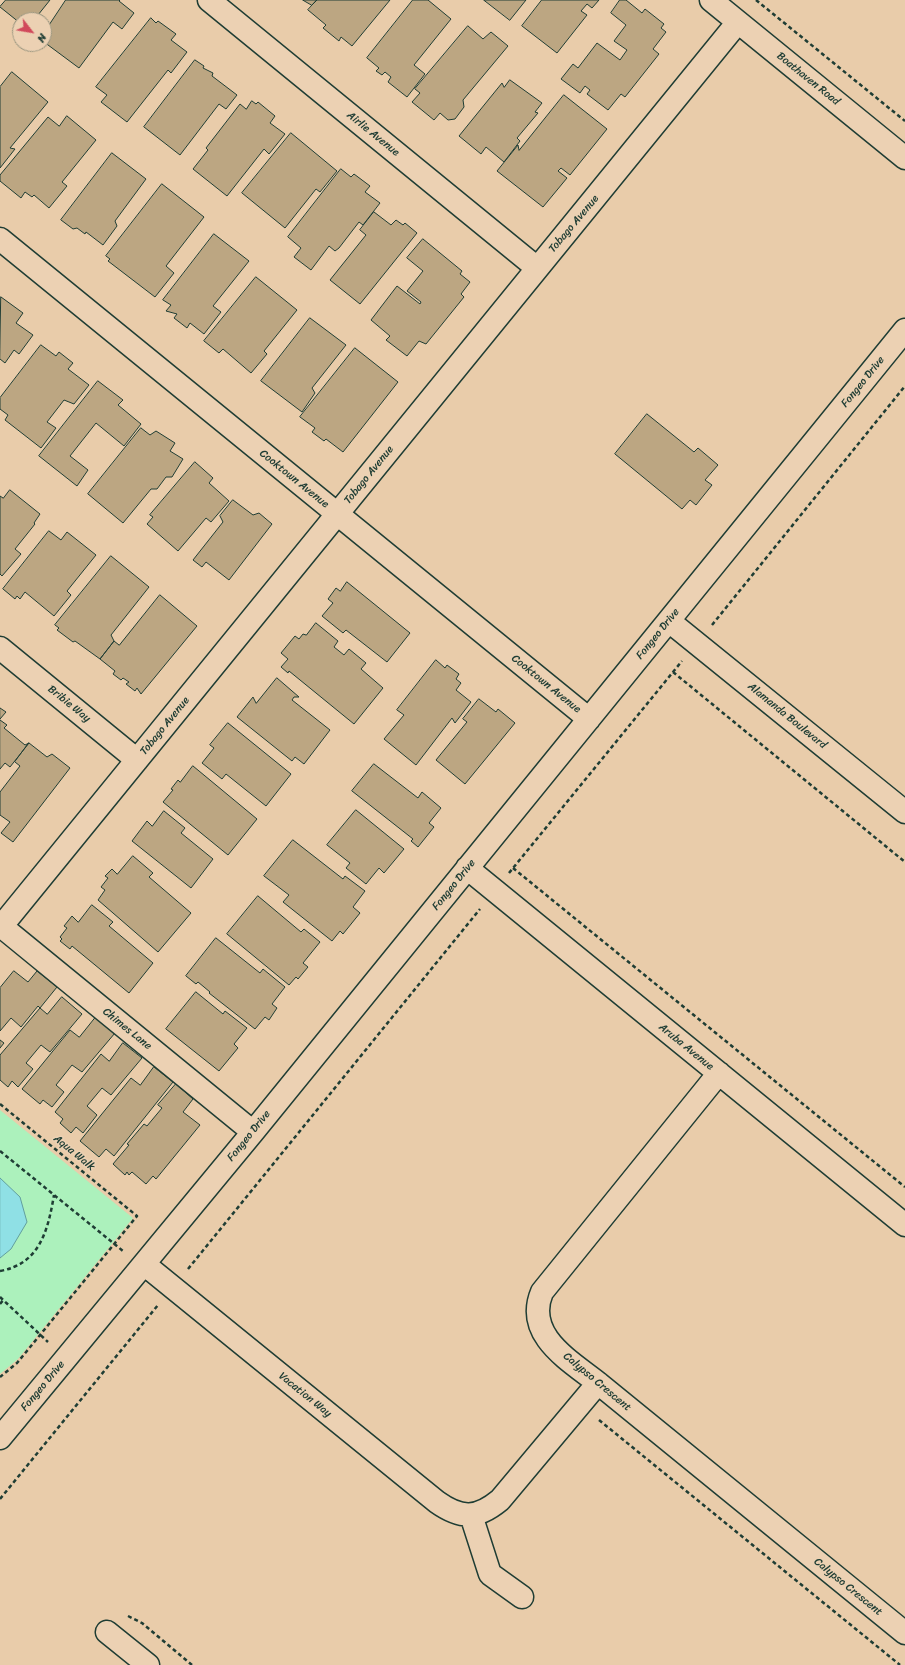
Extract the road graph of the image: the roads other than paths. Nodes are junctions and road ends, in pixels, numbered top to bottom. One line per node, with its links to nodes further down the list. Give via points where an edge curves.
1 (209, 0): 6 (street, Airlie Avenue)
2 (711, 0): 3 (street, Boathaven Road)
3 (738, 22): 4 (street, Boathaven Road); 6 (street, Tobago Avenue)
4 (905, 158)
5 (0, 239): 8 (street, Cooktown Avenue)
6 (537, 268): 8 (street, Tobago Avenue)
7 (905, 330): 9 (street, Fongeo Drive)
8 (337, 514): 11 (street, Cooktown Avenue); 12 (street, Tobago Avenue)
9 (669, 621): 11 (street, Fongeo Drive); 13 (street, Alamanda Boulevard)
10 (0, 648): 12 (street, Bribie Way)
11 (589, 719): 14 (street, Fongeo Drive)
12 (137, 760): 15 (street, Tobago Avenue)
13 (905, 812)
14 (467, 868): 16 (street, Aruba Avenue); 17 (street, Fongeo Drive)
15 (1, 927): 17 (street, Chimes Lane)
16 (719, 1073): 18 (street, Aruba Avenue); 20 (street, Calypso Crescent, via 542,1292 538,1301 541,1331 559,1351)
17 (253, 1132): 19 (street, Fongeo Drive)
18 (905, 1225)
19 (144, 1264): 21 (street, Fongeo Drive); 22 (street, Vacation Way, via 437,1502 450,1511)
20 (598, 1383): 22 (street, via 500,1500 487,1510); 25 (street, Calypso Crescent)
21 (0, 1438)
22 (471, 1515): 23 (street, via 490,1574)
23 (522, 1597)
24 (107, 1632): 26 (street)
25 (905, 1633)
26 (148, 1665)

